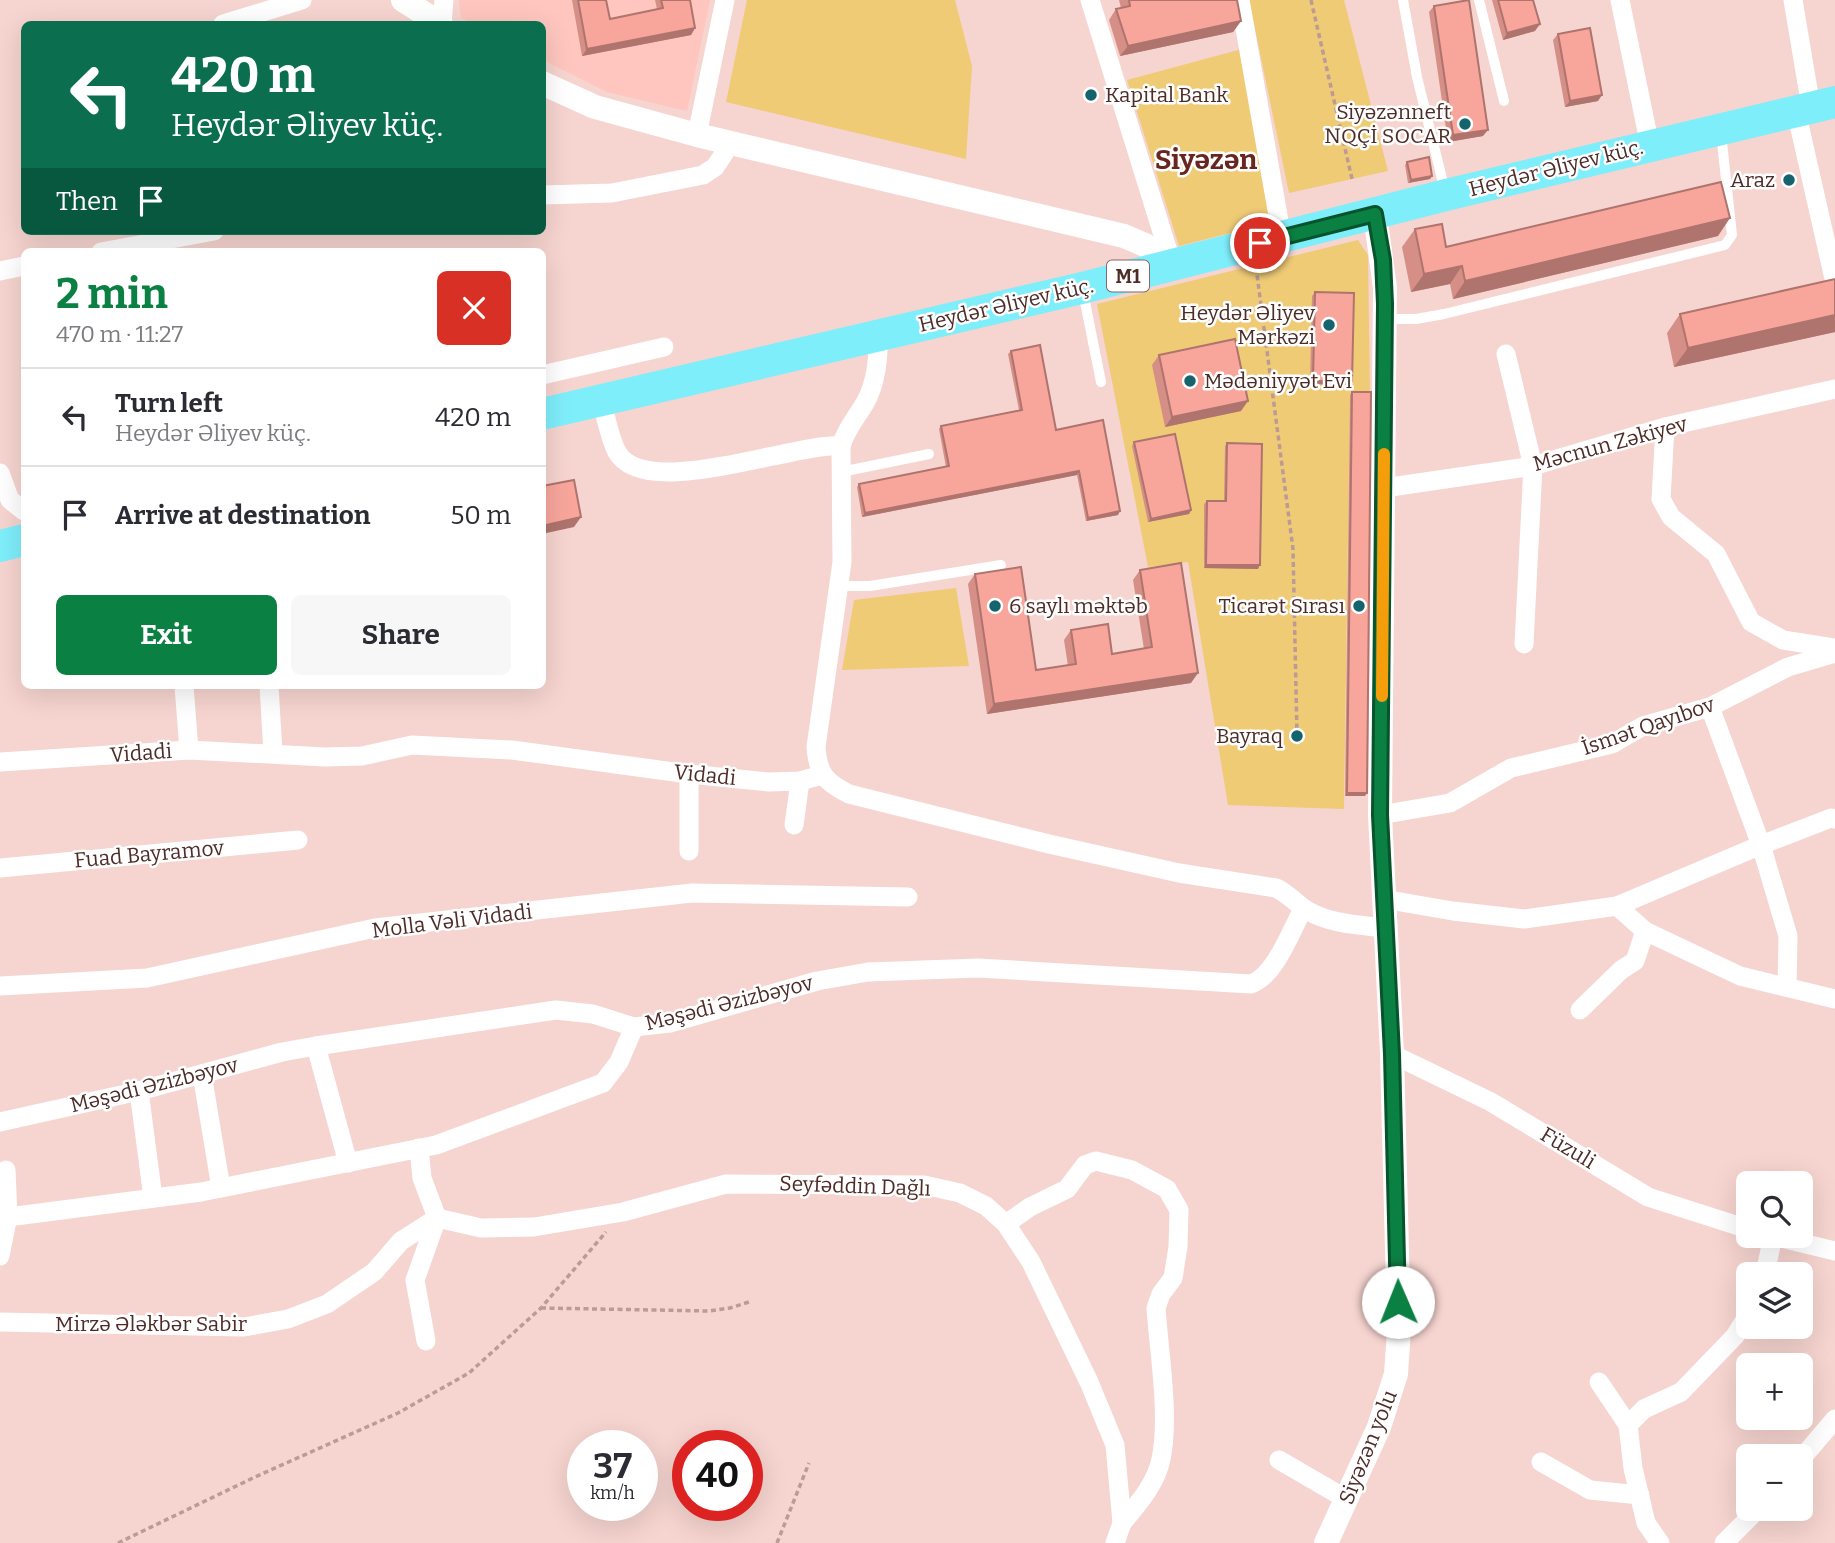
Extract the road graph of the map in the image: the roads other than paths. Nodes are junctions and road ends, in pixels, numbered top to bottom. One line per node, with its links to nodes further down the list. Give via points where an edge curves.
1 (302, 0): 11 (street)
2 (403, 0): 12 (street)
3 (444, 0): 13 (street)
4 (725, 0): 18 (street)
5 (1090, 0): 27 (street)
6 (1240, 0): 25 (street)
7 (1403, 0): 22 (lane)
8 (1479, 0): 15 (lane)
9 (1620, 0): 20 (street)
10 (1793, 0): 16 (street)
11 (233, 21)
12 (436, 21)
13 (441, 21)
14 (546, 85): 18 (street, via 595,107)
15 (1504, 102)
16 (1814, 107): 17 (main road, Heydər Əliyev küç. / M1); 30 (street)
17 (1721, 129): 20 (main road, Heydər Əliyev küç. / M1); 32 (lane, via 1732,235 1726,245 1444,314)
18 (697, 135): 19 (street)
19 (732, 143): 21 (street, via 704,174 612,193); 27 (street, via 1124,236)
20 (1650, 146): 22 (main road, Heydər Əliyev küç. / M1)
21 (546, 195)
22 (1446, 195): 23 (main road, Heydər Əliyev küç. / M1)
23 (1375, 214): 25 (main road, Heydər Əliyev küç. / M1); 32 (street, Siyəzən yolu, via 1383,260)
24 (192, 235): 26 (street)
25 (1282, 238): 27 (main road, Heydər Əliyev küç. / M1)
26 (123, 248)
27 (1172, 264): 31 (main road, Heydər Əliyev küç. / M1)
28 (21, 267): 29 (street)
29 (0, 271)
30 (1835, 283)
31 (1082, 288): 33 (main road, Heydər Əliyev küç. / M1); 37 (lane)
32 (1385, 319): 47 (street, Siyəzən yolu)
33 (879, 334): 39 (main road, Heydər Əliyev küç. / M1); 42 (street, via 873,384)
34 (664, 347): 36 (street)
35 (1506, 354): 44 (street)
36 (546, 374)
37 (1101, 382)
38 (1835, 389): 41 (street, Məcnun Zəkiyev)
39 (601, 400): 40 (main road, Heydər Əliyev küç. / M1); 42 (street, via 617,452 627,463 643,469 728,467 816,447)
40 (546, 413)
41 (1665, 427): 44 (street, Məcnun Zəkiyev); 54 (street, via 1661,499 1671,517 1716,554 1751,622 1783,640)
42 (841, 446): 45 (street)
43 (929, 454): 45 (lane)
44 (1533, 466): 47 (street, Məcnun Zəkiyev); 53 (street)
45 (841, 472): 52 (street)
46 (0, 473): 48 (street)
47 (1384, 488): 65 (street, Siyəzən yolu)
48 (15, 502)
49 (21, 541): 50 (main road)
50 (0, 546)
51 (1000, 565): 52 (lane, via 870,586)
52 (840, 586): 63 (street, via 816,747)
53 (1524, 644)
54 (1835, 648)
55 (1835, 653): 58 (street, İsmət Qayıbov, via 1788,667)
56 (184, 689): 59 (street)
57 (269, 689): 60 (street)
58 (1710, 707): 65 (street, İsmət Qayıbov, via 1643,726 1612,744 1511,768 1450,803); 69 (street)
59 (189, 750): 60 (street, Vidadi); 61 (street, Vidadi)
60 (273, 753): 62 (street, Vidadi, via 362,756 412,746 512,750)
61 (0, 762)
62 (689, 774): 64 (street, Vidadi); 70 (street)
63 (822, 775): 64 (street, Vidadi); 75 (street, via 849,793 1022,838 1179,873 1276,888)
64 (800, 781): 67 (street)
65 (1380, 815): 73 (street, Siyəzən yolu)
66 (1835, 819): 69 (street)
67 (794, 825)
68 (298, 840): 71 (street, Fuad Bayramov)
69 (1761, 845): 74 (street); 79 (street, via 1788,936)
70 (690, 851)
71 (0, 868)
72 (908, 897): 78 (street, Molla Vəli Vidadi, via 692,893 375,928 147,978)
73 (1383, 899): 74 (street, via 1524,919); 76 (street, Siyəzən yolu)
74 (1617, 906): 77 (street)
75 (1303, 909): 76 (street, via 1328,920); 82 (street, Məşədi Əzizbəyov, via 1271,968 1261,981 1251,984 978,968 867,972 817,981 670,1023)
76 (1385, 928): 84 (street, Siyəzən yolu)
77 (1645, 931): 79 (street, via 1740,976); 81 (street, via 1635,961)
78 (0, 986)
79 (1787, 987): 80 (street)
80 (1835, 999)
81 (1580, 1010)
82 (634, 1027): 83 (street, Məşədi Əzizbəyov, via 593,1014 556,1010); 88 (street, via 620,1062 603,1083)
83 (316, 1046): 85 (street, Məşədi Əzizbəyov); 89 (street)
84 (1392, 1054): 96 (street, Füzuli, via 1491,1102 1648,1197); 110 (street, Siyəzən yolu, via 1399,1330 1396,1374)
85 (202, 1074): 86 (street, Məşədi Əzizbəyov); 91 (street)
86 (139, 1091): 87 (street, Məşədi Əzizbəyov); 92 (street)
87 (0, 1122)
88 (419, 1148): 89 (street); 94 (street, via 422,1178)
89 (348, 1163): 91 (street)
90 (6, 1170): 93 (street)
91 (221, 1188): 92 (street)
92 (153, 1198): 93 (street)
93 (4, 1217): 99 (street)
94 (437, 1218): 95 (street, Seyfəddin Dağlı, via 481,1228 534,1227 623,1212 726,1184 924,1185 960,1193 986,1206); 100 (street, Mirzə Ələkbər Sabir, via 401,1241 374,1272 327,1304 288,1319 244,1327); 102 (street, via 415,1280)
95 (1006, 1224): 112 (street, Seyfəddin Dağlı, via 1031,1262 1115,1445); 112 (street, via 1067,1189 1085,1165 1096,1161 1132,1170 1167,1189 1179,1210 1173,1278 1156,1308 1164,1416 1161,1460 1148,1490)
96 (1736, 1225)
97 (1813, 1246): 98 (street)
98 (1835, 1251)
99 (0, 1256)
100 (0, 1322)
101 (1736, 1334): 105 (street, via 1681,1392 1644,1409)
102 (426, 1341)
103 (1599, 1382): 105 (street)
104 (1835, 1419): 106 (street)
105 (1628, 1425): 109 (street)
106 (1813, 1445)
107 (1279, 1460): 110 (street)
108 (1541, 1462): 109 (street, via 1590,1490)
109 (1640, 1496): 115 (street, via 1646,1523)
110 (1348, 1500): 114 (street, Siyəzən yolu)
111 (1746, 1521): 116 (street)
112 (1122, 1523): 113 (street, Seyfəddin Dağlı)
113 (1115, 1543)
114 (1326, 1543)
115 (1660, 1543)
116 (1724, 1543)

